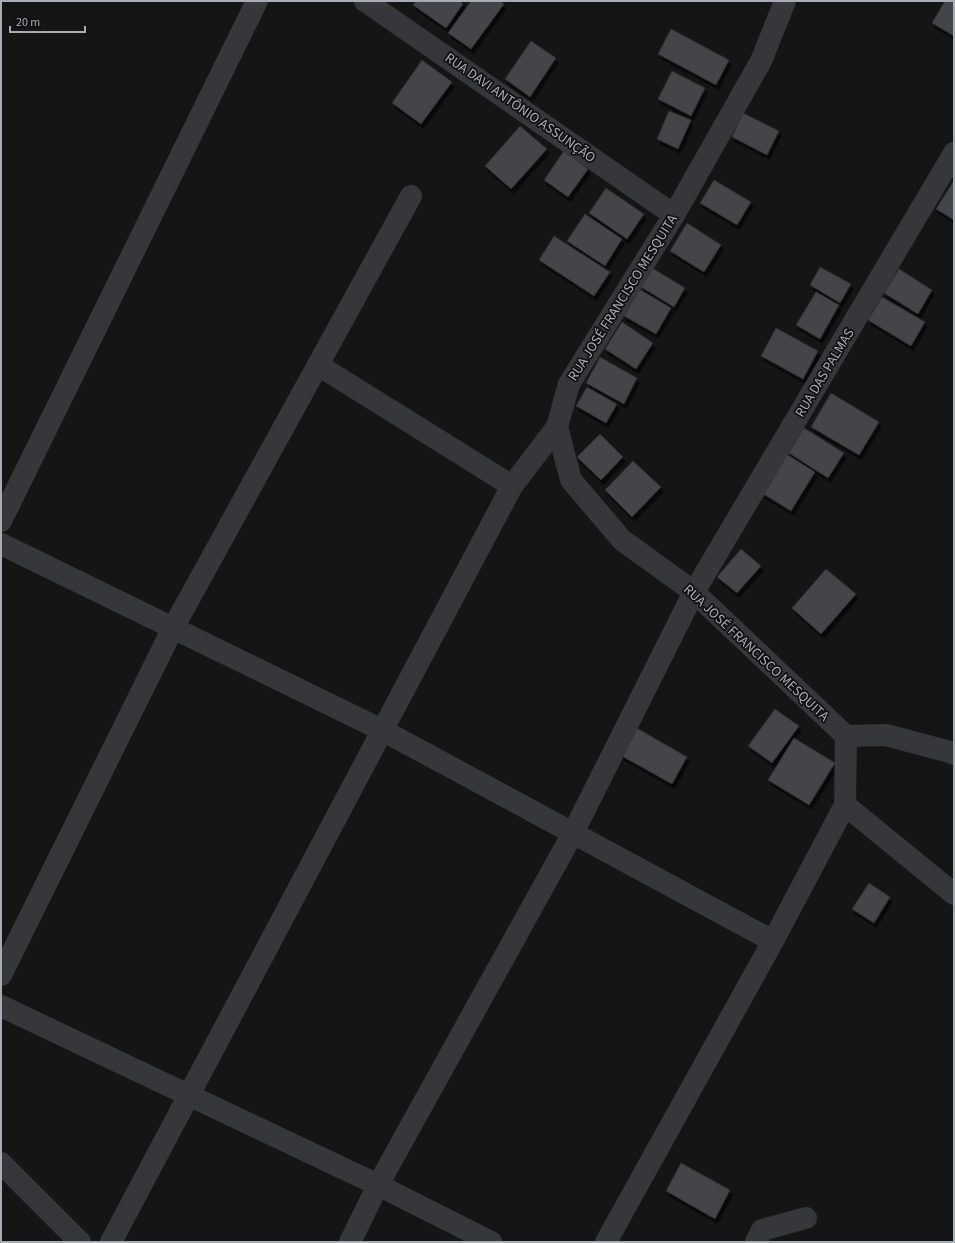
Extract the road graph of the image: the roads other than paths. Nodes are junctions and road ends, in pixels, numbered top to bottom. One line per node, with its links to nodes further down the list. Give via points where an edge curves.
1 (257, 1): 10 (street)
2 (365, 1): 6 (street, RUA DAVI ANTÔNIO ASSUNÇÃO)
3 (785, 1): 6 (street, RUA JOSÉ FRANCISCO MESQUITA, via 761,60)
4 (954, 153): 12 (street, RUA DAS PALMAS)
5 (411, 196): 7 (street)
6 (674, 215): 8 (street, RUA JOSÉ FRANCISCO MESQUITA, via 569,384)
7 (318, 365): 9 (street); 13 (street)
8 (557, 427): 9 (street); 12 (street, RUA JOSÉ FRANCISCO MESQUITA, via 571,480 622,540)
9 (512, 486): 14 (street)
10 (1, 521)
11 (1, 544): 13 (street)
12 (694, 592): 15 (street, RUA JOSÉ FRANCISCO MESQUITA); 18 (street, RUA DAS PALMAS)
13 (173, 628): 14 (street); 21 (street)
14 (382, 730): 18 (street); 23 (street)
15 (846, 736): 16 (street, via 886,735); 17 (street)
16 (954, 754)
17 (845, 805): 19 (street); 20 (street)
18 (573, 833): 20 (street); 25 (street, RUA DAS PALMAS)
19 (954, 894)
20 (773, 941): 31 (street)
21 (1, 974)
22 (1, 1006): 23 (street)
23 (188, 1095): 25 (street); 28 (street)
24 (1, 1163): 27 (street)
25 (378, 1185): 29 (street, RUA DAS PALMAS); 30 (street)
26 (806, 1218): 32 (street, via 762,1230)
27 (80, 1242)
28 (111, 1242)
29 (350, 1242)
30 (491, 1242)
31 (606, 1242)
32 (756, 1242)

